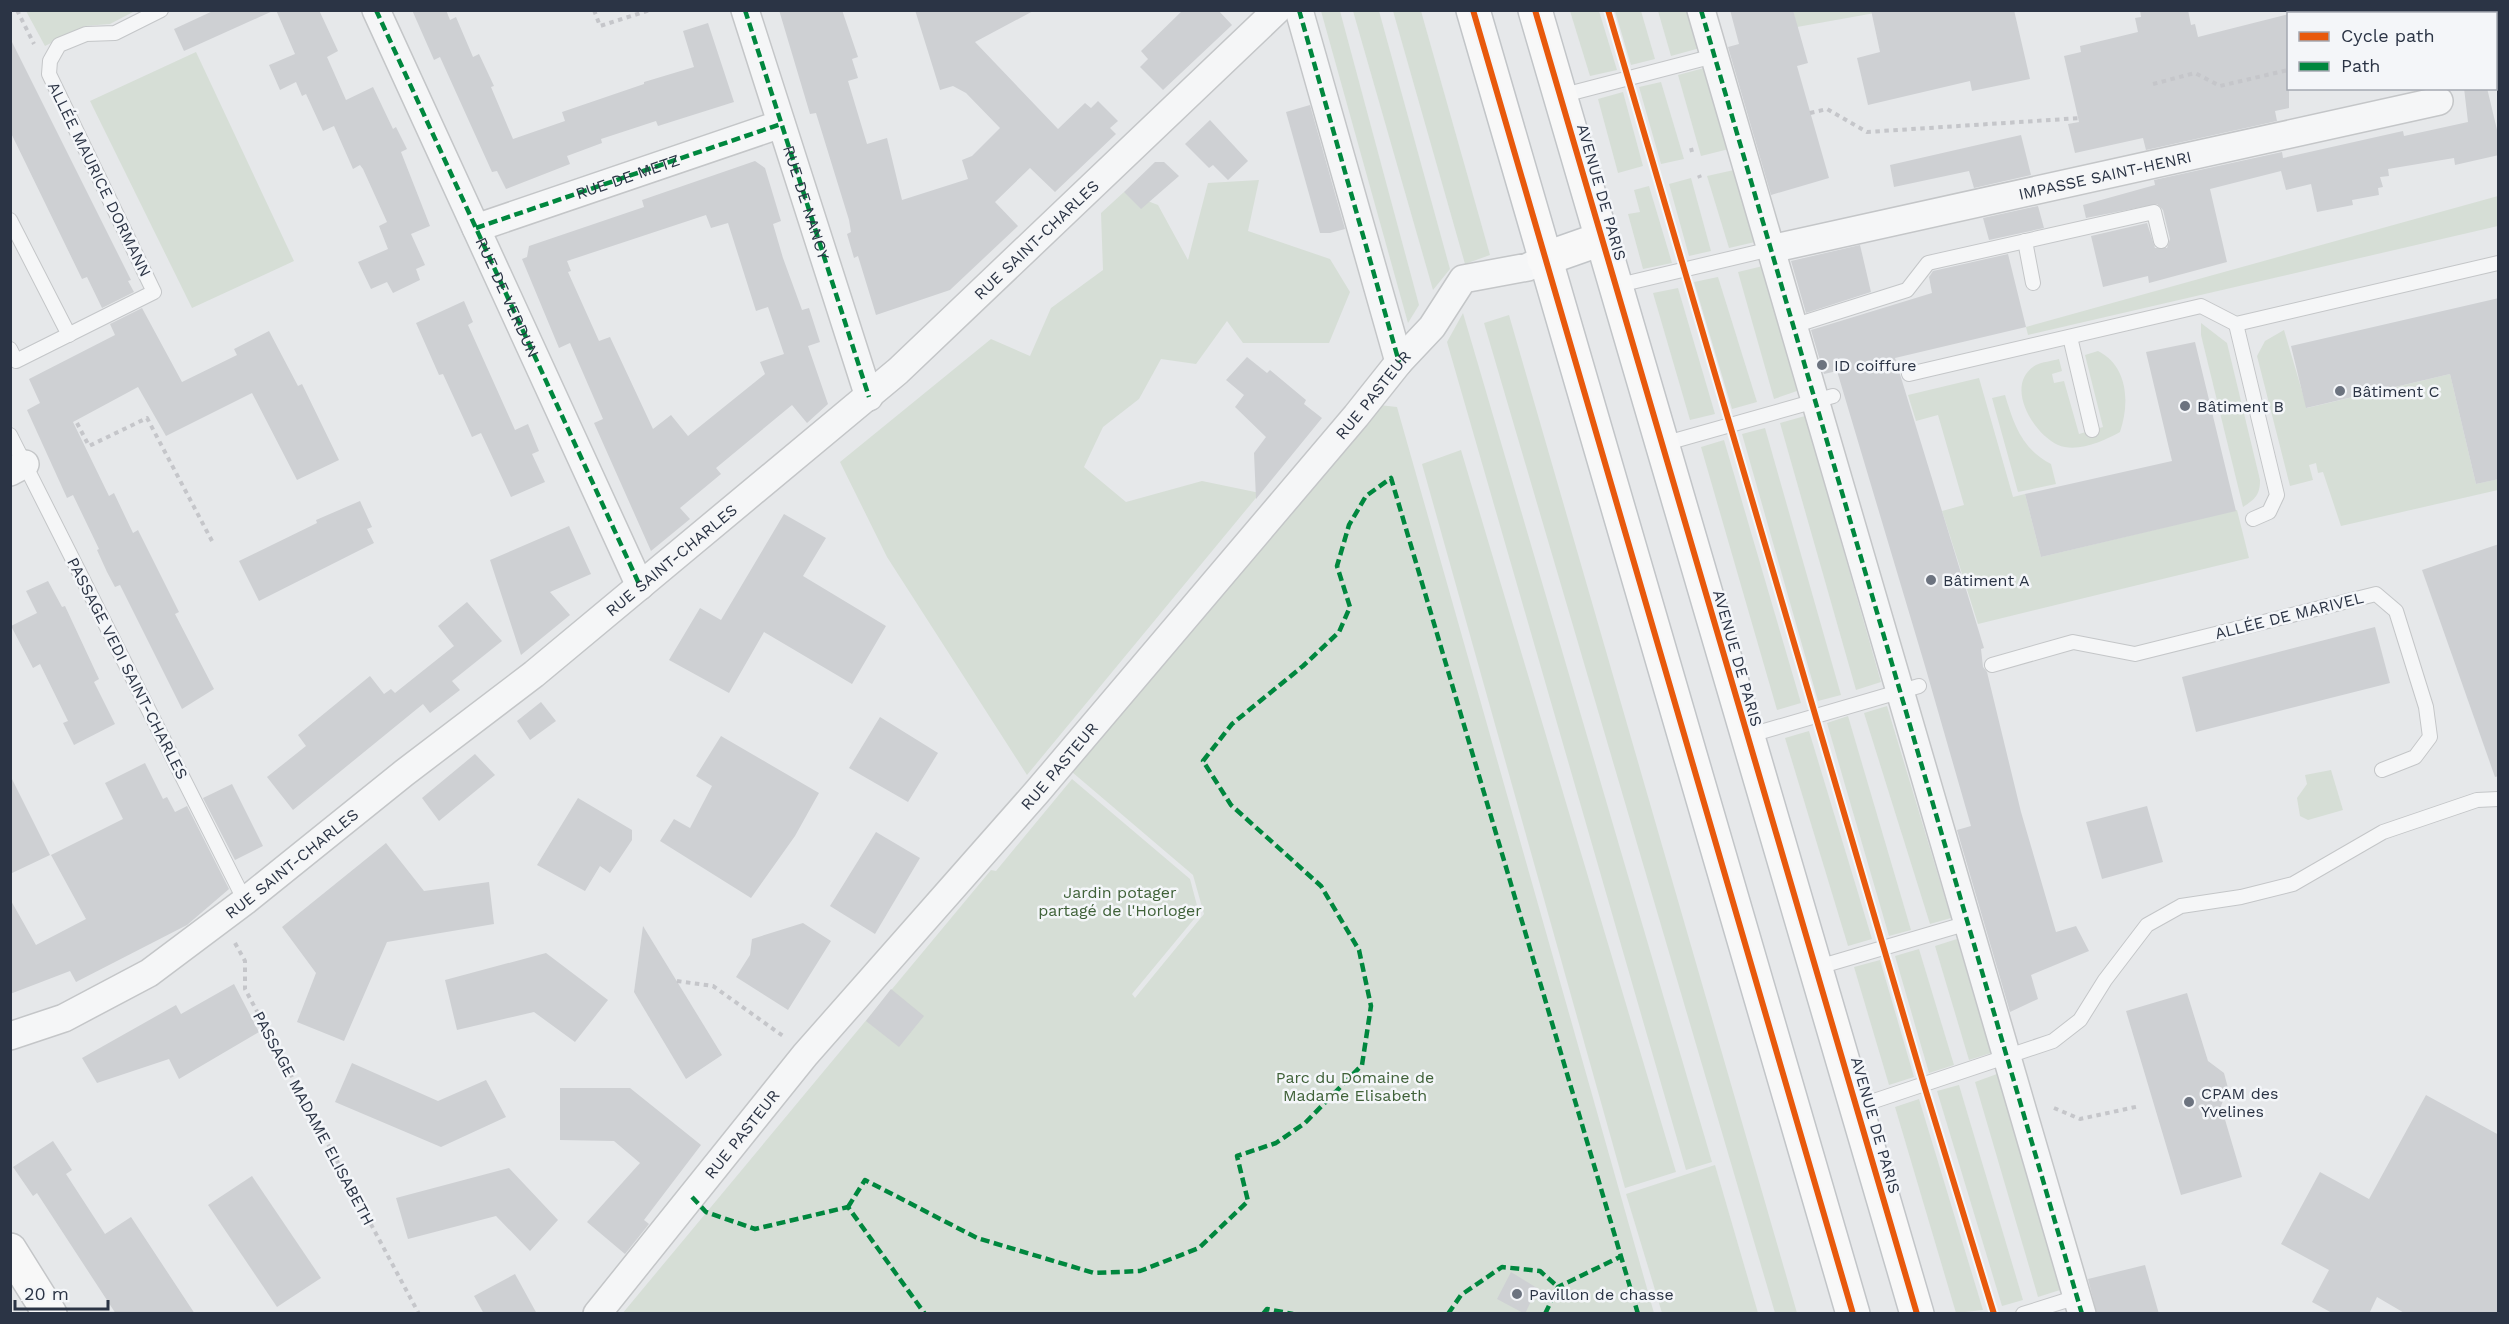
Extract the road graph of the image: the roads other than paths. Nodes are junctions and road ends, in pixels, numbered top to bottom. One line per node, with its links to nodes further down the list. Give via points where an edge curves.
1 (161, 10): 25 (lane, ALLÉE MAURICE DORMANN, via 115,33 86,34 59,45 50,61 49,74 154,292)
2 (376, 10): 14 (street, RUE DE VERDUN)
3 (745, 10): 12 (street, RUE DE NANCY)
4 (1277, 10): 30 (street, RUE SAINT-CHARLES)
5 (1299, 10): 28 (street)
6 (1473, 10): 19 (main road)
7 (1535, 10): 10 (main road, AVENUE DE PARIS)
8 (1701, 10): 9 (street)
9 (1714, 56): 10 (lane); 18 (street)
10 (1560, 96): 15 (main road, AVENUE DE PARIS)
11 (2439, 101): 18 (street, IMPASSE SAINT-HENRI)
12 (781, 124): 14 (street, RUE DE METZ); 30 (street, RUE DE NANCY)
13 (10, 220): 25 (lane)
14 (476, 228): 37 (street, RUE DE VERDUN)
15 (1601, 239): 19 (main road, AVENUE DE PARIS); 22 (main road, AVENUE DE PARIS)
16 (2025, 241): 17 (lane, via 2154,212); 21 (lane); 24 (lane, via 1928,262 1906,290)
17 (2161, 242)
18 (1771, 249): 22 (lane); 24 (street)
19 (1544, 259): 28 (street, RUE PASTEUR, via 1528,267 1463,279 1432,327); 53 (main road)
20 (2499, 263): 23 (lane)
21 (2033, 283)
22 (1614, 286): 34 (main road, AVENUE DE PARIS)
23 (2236, 324): 26 (lane, via 2201,306); 36 (lane, via 2277,495 2269,512)
24 (1793, 326): 31 (street)
25 (69, 335): 27 (lane, ALLÉE MAURICE DORMANN, via 16,361)
26 (2070, 337): 29 (lane); 32 (lane)
27 (10, 349)
28 (1399, 362): 52 (street, RUE PASTEUR, via 1037,792 806,1055)
29 (1909, 374)
30 (869, 397): 37 (street, RUE SAINT-CHARLES)
31 (1824, 399): 34 (lane); 39 (street)
32 (2091, 430)
33 (10, 435): 35 (lane, PASSAGE VEDI SAINT-CHARLES)
34 (1661, 444): 40 (main road, AVENUE DE PARIS)
35 (18, 468): 43 (lane, PASSAGE VEDI SAINT-CHARLES)
36 (2253, 519)
37 (640, 586): 43 (street, RUE SAINT-CHARLES)
38 (1992, 665): 41 (lane, ALLÉE DE MARIVEL, via 2073,642 2136,654 2376,594 2396,611 2426,707 2430,737 2415,757)
39 (1910, 688): 40 (lane); 44 (street)
40 (1747, 736): 45 (main road, AVENUE DE PARIS)
41 (2382, 770)
42 (2499, 798): 47 (lane, via 2477,800 2383,832 2293,884 2181,906 2147,925 2080,1020 2053,1041)
43 (245, 901): 46 (street, RUE SAINT-CHARLES, via 149,973 64,1018)
44 (1968, 923): 45 (lane); 47 (street)
45 (1815, 968): 48 (main road, AVENUE DE PARIS)
46 (10, 1036)
47 (2007, 1058): 48 (lane); 50 (street)
48 (1856, 1107): 54 (main road, AVENUE DE PARIS)
49 (10, 1250): 51 (main road)
50 (2080, 1305): 55 (lane)
51 (50, 1314)
52 (597, 1314)
53 (1853, 1314)
54 (1917, 1314)
55 (2023, 1314)

